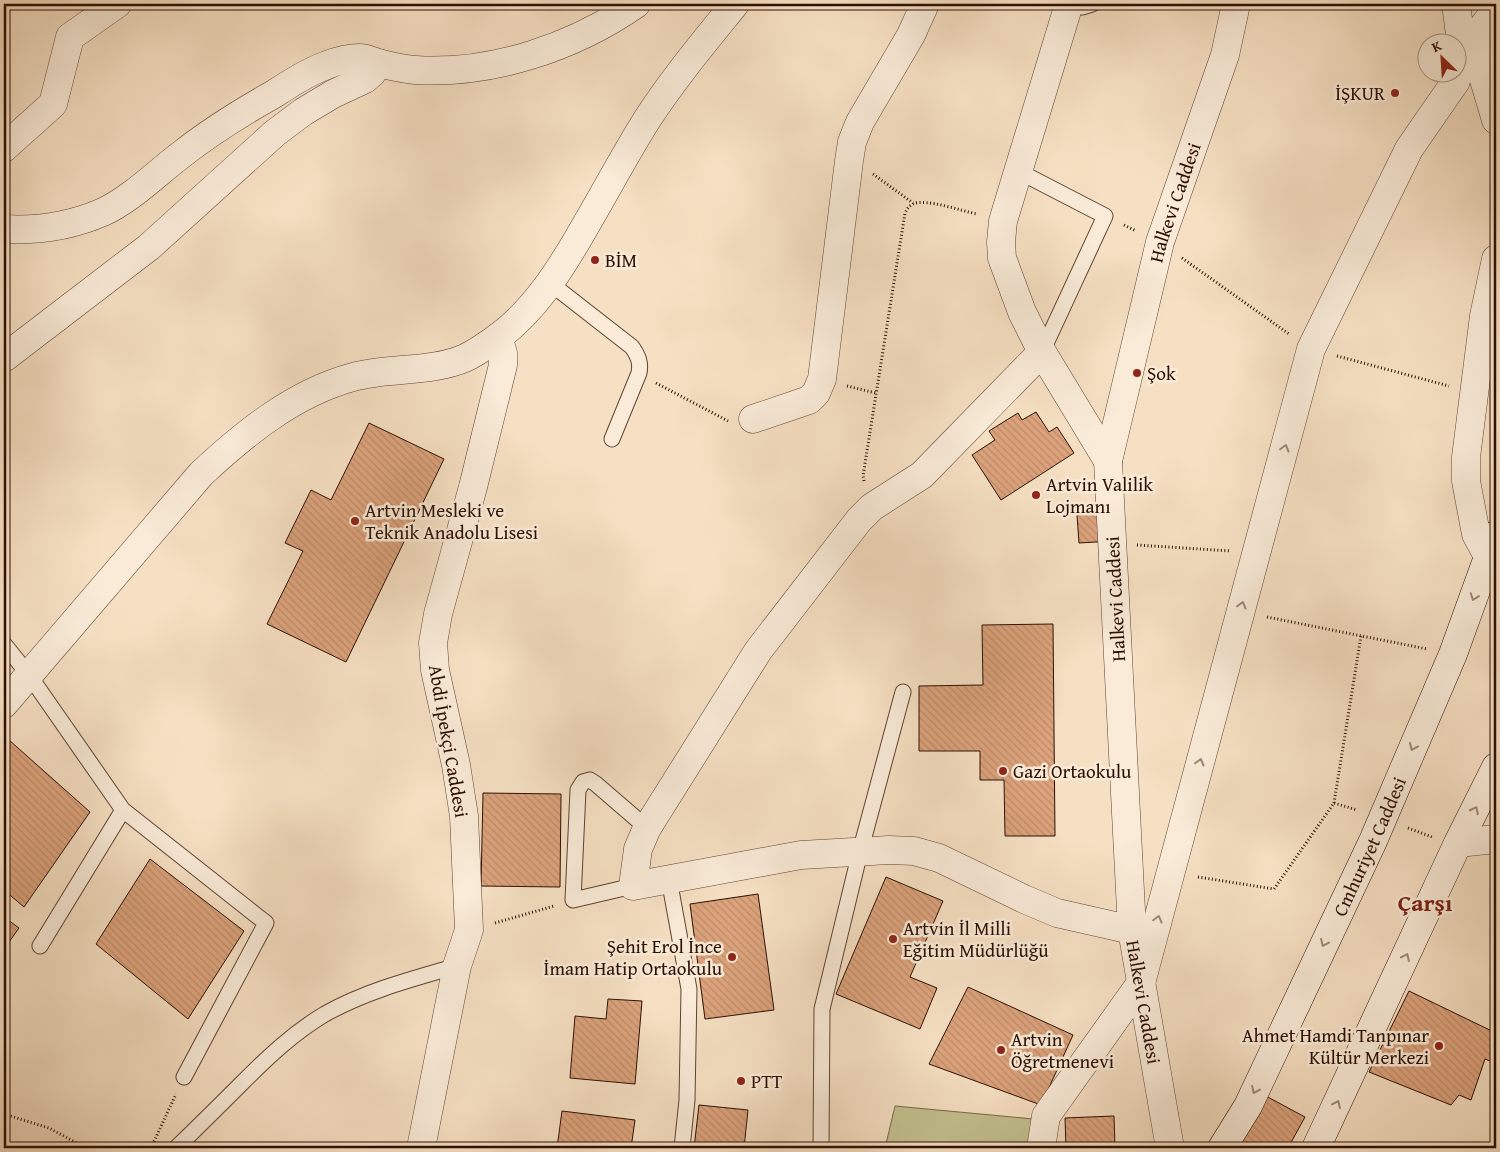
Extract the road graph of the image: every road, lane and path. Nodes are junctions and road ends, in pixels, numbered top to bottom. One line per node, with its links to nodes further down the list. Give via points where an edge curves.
1 (117, 4): 14 (street, via 70,37 54,104)
2 (636, 4): 11 (street, via 572,40 494,64 449,70 415,70)
3 (735, 4): 23 (street, via 671,83)
4 (926, 4): 15 (street, via 869,103 852,142)
5 (1070, 4): 6 (lane, via 1082,7); 16 (street)
6 (1092, 4)
7 (1236, 4): 21 (street, Halkevi Caddesi, via 1225,55)
8 (1456, 4): 10 (street)
9 (1496, 10): 13 (street, via 1478,33 1476,53)
10 (1460, 32)
11 (379, 63): 20 (street, via 361,58 344,60 308,73 225,123 106,211 51,228); 27 (street, via 365,79 333,94 275,133 149,247)
12 (1455, 82): 25 (street, via 1409,149)
13 (1496, 120)
14 (4, 148)
15 (850, 156): 17 (path); 30 (street, via 822,379 809,400)
16 (1018, 172): 18 (lane); 19 (street)
17 (913, 203): 19 (path, via 930,203); 33 (path, via 908,207 903,222 863,476)
18 (1105, 216): 21 (path); 26 (lane)
19 (1003, 221): 26 (street, via 1002,258 1022,312)
20 (4, 229)
21 (1160, 242): 25 (path); 32 (street, Halkevi Caddesi)
22 (1496, 259): 29 (street, via 1484,316)
23 (550, 283): 24 (street, via 516,323); 28 (lane, via 632,347 638,355)
24 (498, 337): 41 (street, via 464,358 442,364 375,372 326,386 265,420 201,474); 56 (street, Abdi İpekçi Caddesi, via 503,364 433,643 435,670 464,816)
25 (1311, 349): 29 (path); 36 (street, one-way to 25)
26 (1042, 352): 32 (street); 33 (street, via 922,475)
27 (4, 358)
28 (639, 373): 30 (path, via 723,419 742,422); 31 (lane)
29 (1474, 392): 35 (street, via 1466,481 1476,534)
30 (753, 419)
31 (612, 439)
32 (1108, 461): 34 (street, Halkevi Caddesi)
33 (872, 508): 48 (street, via 859,520 758,650)
34 (1112, 544): 36 (path); 57 (street, Halkevi Caddesi)
35 (1492, 546): 40 (street, Cmhuriyet Caddesi, one-way to 40)
36 (1256, 553): 37 (street, one-way to 36)
37 (1241, 612): 38 (path); 52 (street, one-way to 37)
38 (1361, 636): 40 (path); 45 (path)
39 (4, 644): 41 (lane)
40 (1452, 654): 47 (street, Cmhuriyet Caddesi, one-way to 47)
41 (29, 675): 43 (street); 46 (lane)
42 (903, 692): 51 (lane)
43 (4, 704)
44 (1496, 767): 50 (street, one-way to 44)
45 (1334, 803): 47 (path); 52 (path, via 1274,889)
46 (123, 810): 58 (lane); 61 (lane, via 266,923)
47 (1382, 818): 50 (path); 71 (street, Cmhuriyet Caddesi, one-way to 71, via 1248,1106)
48 (647, 828): 54 (street, via 638,849); 55 (lane, via 596,784 590,780 583,782 578,790)
49 (1496, 839): 50 (street)
50 (1457, 845): 72 (street, one-way to 50)
51 (860, 852): 53 (street, via 801,855); 57 (street, via 914,851 939,858 1057,913); 68 (lane, via 822,1009)
52 (1171, 872): 60 (street, one-way to 52)
53 (669, 879): 54 (street); 67 (lane, via 689,989 687,1100)
54 (633, 886): 55 (lane)
55 (573, 900): 56 (path)
56 (469, 930): 59 (street, Abdi İpekçi Caddesi)
57 (1132, 930): 60 (street, Halkevi Caddesi)
58 (40, 946)
59 (457, 966): 65 (lane, via 371,992 325,1014 278,1048); 66 (street, Abdi İpekçi Caddesi)
60 (1141, 983): 69 (street, via 1046,1116); 70 (street, Halkevi Caddesi)
61 (184, 1077): 64 (path)
62 (4, 1114): 63 (path, via 49,1128)
63 (86, 1148)
64 (151, 1148)
65 (176, 1148)
66 (421, 1148)
67 (682, 1148)
68 (820, 1148)
69 (1040, 1148)
70 (1170, 1148)
71 (1222, 1148)
72 (1316, 1148)

